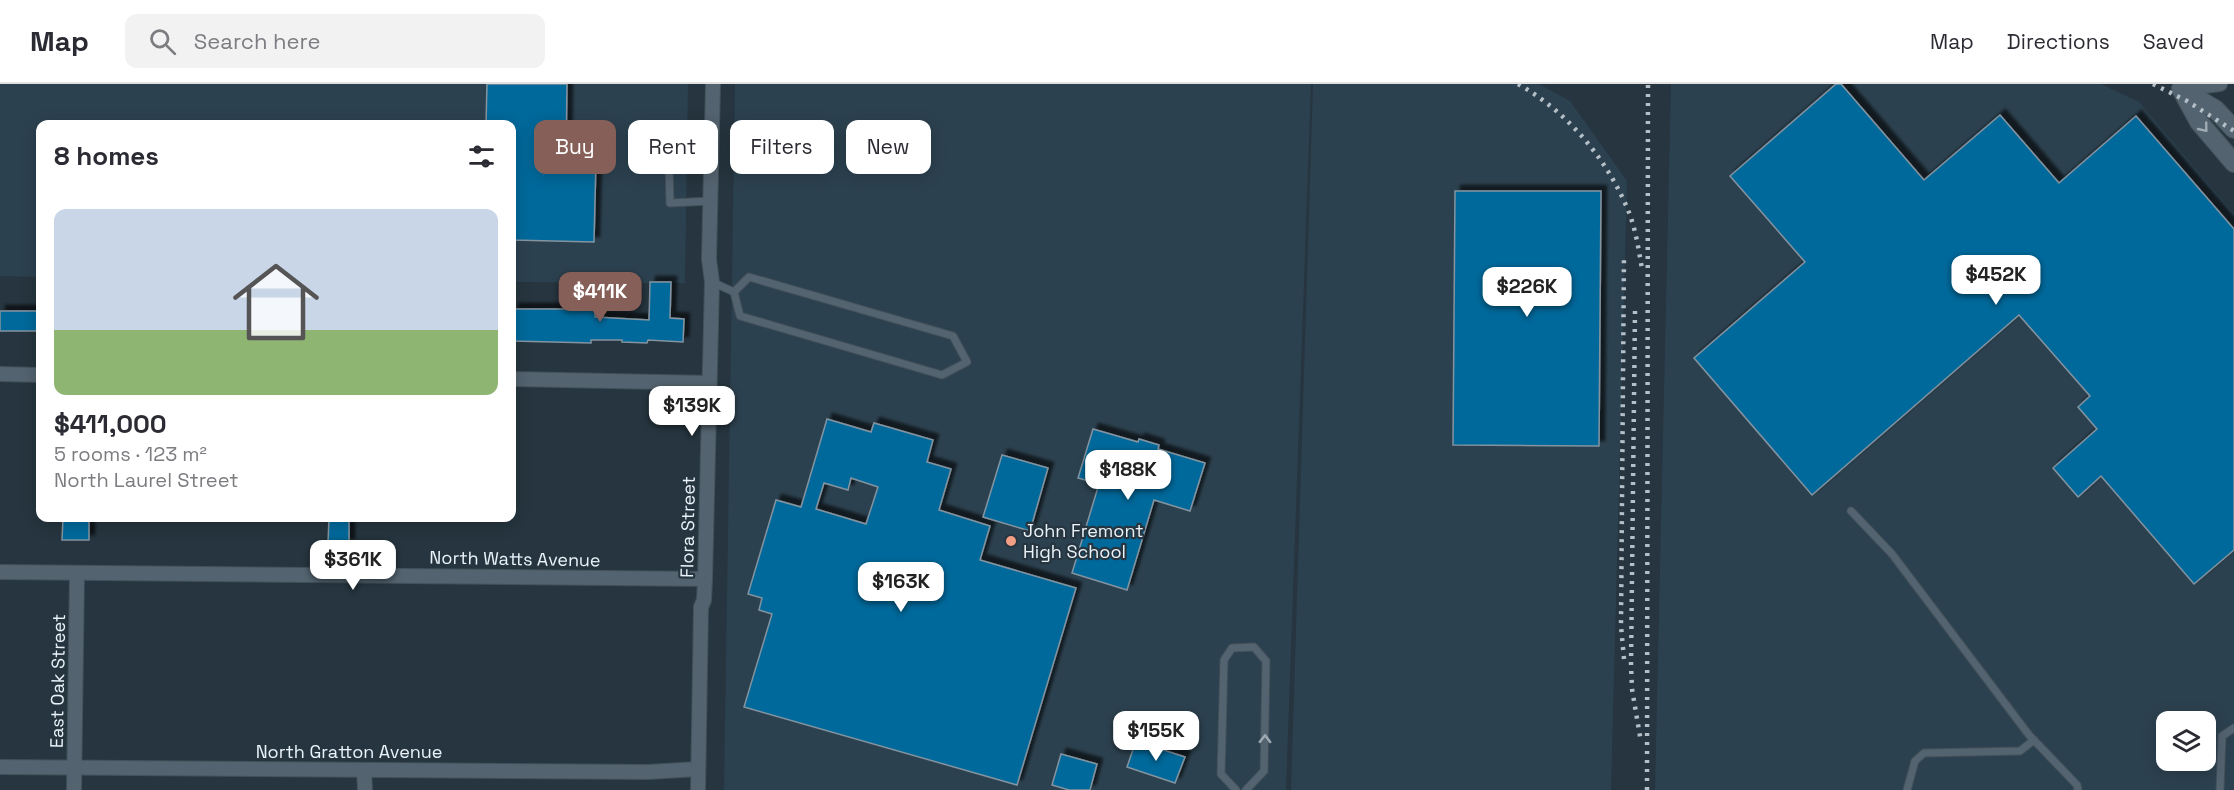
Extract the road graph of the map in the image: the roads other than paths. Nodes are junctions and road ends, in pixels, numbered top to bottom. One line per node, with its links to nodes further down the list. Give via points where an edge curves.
1 (713, 84): 4 (street, Flora Street)
2 (2220, 84): 3 (street)
3 (2179, 86): 5 (main road, via 2215,109); 6 (main road, one-way to 6, via 2199,122)
4 (712, 120)
5 (2234, 129)
6 (2234, 163)
7 (669, 174): 9 (lane, via 670,203)
8 (711, 174): 9 (street, Flora Street)
9 (711, 201): 10 (street, Flora Street)
10 (712, 282): 11 (lane); 15 (street, Flora Street)
11 (734, 292): 11 (lane, via 740,316 942,375 967,362 953,336 749,277)
12 (0, 374): 13 (street)
13 (36, 375)
14 (516, 379): 15 (street)
15 (709, 383): 19 (street, Flora Street)
16 (1851, 511): 21 (lane, via 1892,554)
17 (0, 572): 18 (street, North Watts Avenue)
18 (77, 573): 19 (street, North Watts Avenue); 23 (street, East Oak Street)
19 (705, 579): 24 (street, Flora Street)
20 (2234, 728): 33 (lane, via 2222,736)
21 (2034, 740): 31 (lane, via 2020,751 1924,753 1915,761); 32 (lane)
22 (0, 767): 23 (street, North Gratton Avenue)
23 (75, 768): 25 (street, North Gratton Avenue); 26 (street, East Oak Street)
24 (698, 769): 25 (street, North Gratton Avenue); 28 (street, Flora Street)
25 (364, 770): 27 (street)
26 (74, 790)
27 (365, 790)
28 (698, 790)
29 (1236, 790): 30 (lane, one-way to 29, via 1264,771 1266,661 1254,647 1232,648 1224,660 1221,774)
30 (1246, 790)
31 (1907, 790)
32 (2078, 790)
33 (2220, 790)

